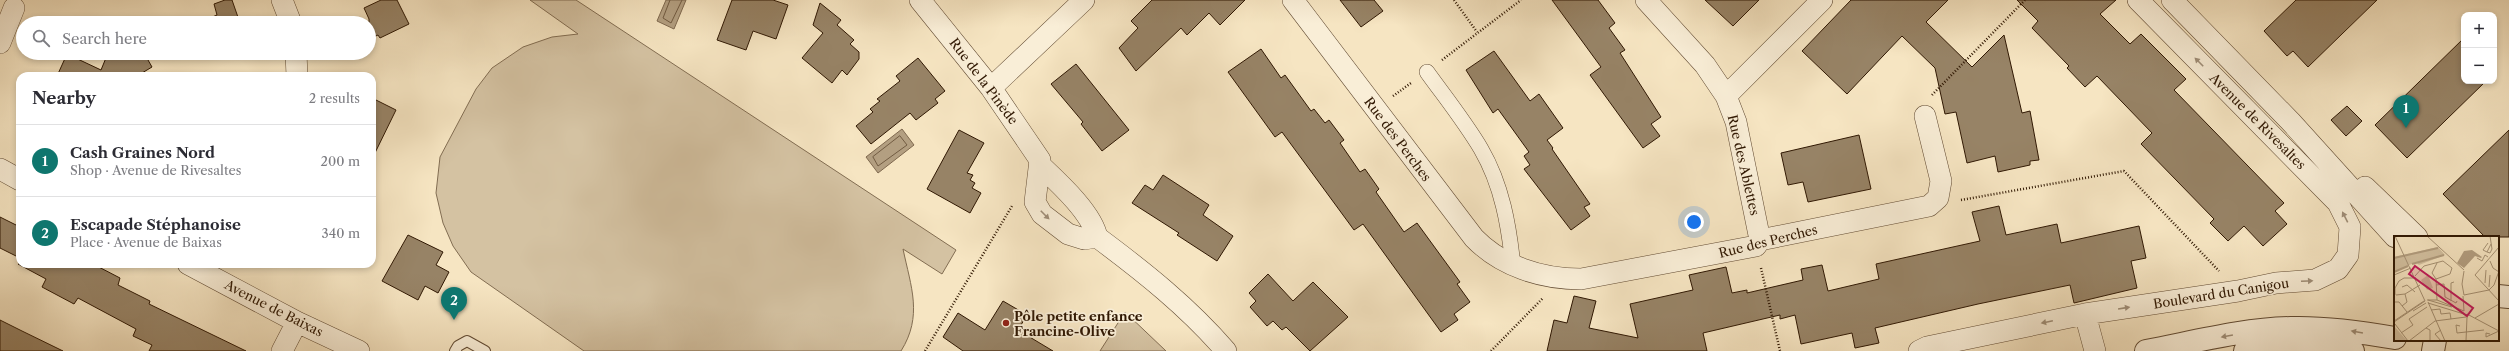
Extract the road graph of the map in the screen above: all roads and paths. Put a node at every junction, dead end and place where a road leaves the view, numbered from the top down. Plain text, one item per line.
1 (282, 0) edge
2 (920, 0) edge
3 (1084, 0) edge
4 (1293, 0) edge
5 (1454, 0) edge
6 (1521, 0) edge
7 (1646, 0) edge
8 (1822, 0) edge
9 (2025, 0) edge
10 (2138, 0) edge
11 (2172, 0) edge
12 (14, 8) dead end
13 (288, 16) edge
14 (1477, 32) junction
15 (0, 43) edge
16 (296, 60) edge
17 (297, 72) edge
18 (1427, 72) junction
19 (991, 88) junction
20 (1726, 96) junction
21 (1374, 109) junction
22 (1925, 116) joint
23 (2291, 122) junction
24 (1041, 166) junction
25 (0, 170) edge
26 (16, 178) edge
27 (1015, 201) dead end
28 (1929, 206) junction
29 (2394, 236) edge
30 (2416, 236) edge
31 (1098, 237) junction
32 (1758, 243) junction
33 (2348, 255) joint
34 (1514, 266) junction
35 (206, 268) edge
36 (219, 271) edge
37 (1561, 279) junction
38 (2238, 291) junction
39 (2499, 296) edge
40 (2509, 298) edge
41 (2085, 314) junction
42 (297, 322) junction
43 (2394, 338) edge
44 (2435, 341) edge
45 (282, 351) edge
46 (359, 351) edge
47 (456, 351) edge
48 (485, 351) edge
49 (925, 351) edge
50 (1226, 351) edge
51 (1491, 351) edge
52 (1780, 351) edge
53 (1918, 351) edge
54 (2095, 351) edge
55 (2146, 351) edge
56 (2245, 351) edge
57 (2353, 351) edge
58 (2433, 351) edge

1 - 13 street
2 - 19 street, Rue de la Pinède
3 - 19 street
4 - 21 street, Rue des Perches
5 - 14 path
6 - 14 path
7 - 20 street, Rue des Ablettes
8 - 20 street
9 - 22 path
33 -> 10 street, Avenue de Rivesaltes
11 - 23 street, Avenue de Rivesaltes
12 - 15 street
14 - 18 path
16 - 17 street
18 - 21 path
18 - 34 street
19 - 24 street, Rue de la Pinède
20 - 32 street, Rue des Ablettes
21 - 34 street, Rue des Perches
22 - 28 street
23 - 29 street, Avenue de Rivesaltes
23 - 30 street, Avenue de Rivesaltes
24 - 31 street, Rue de la Pinède
24 -> 31 street
25 - 26 street
27 - 49 path
28 - 32 street, Rue des Perches
28 - 38 path
31 - 50 street, Rue de la Pinède
32 - 37 street, Rue des Perches
32 - 52 path
38 -> 33 street, Boulevard du Canigou
34 - 37 street, Rue des Perches
35 - 36 street, Avenue de Baixas
36 - 42 street, Avenue de Baixas
37 - 51 path
41 -> 38 street, Boulevard du Canigou
39 - 40 street
41 -> 53 street, Boulevard du Canigou
41 - 54 street
42 - 45 street
42 - 46 street, Avenue de Baixas
43 -> 55 street
44 - 58 street
47 - 48 lane
56 - 57 street

